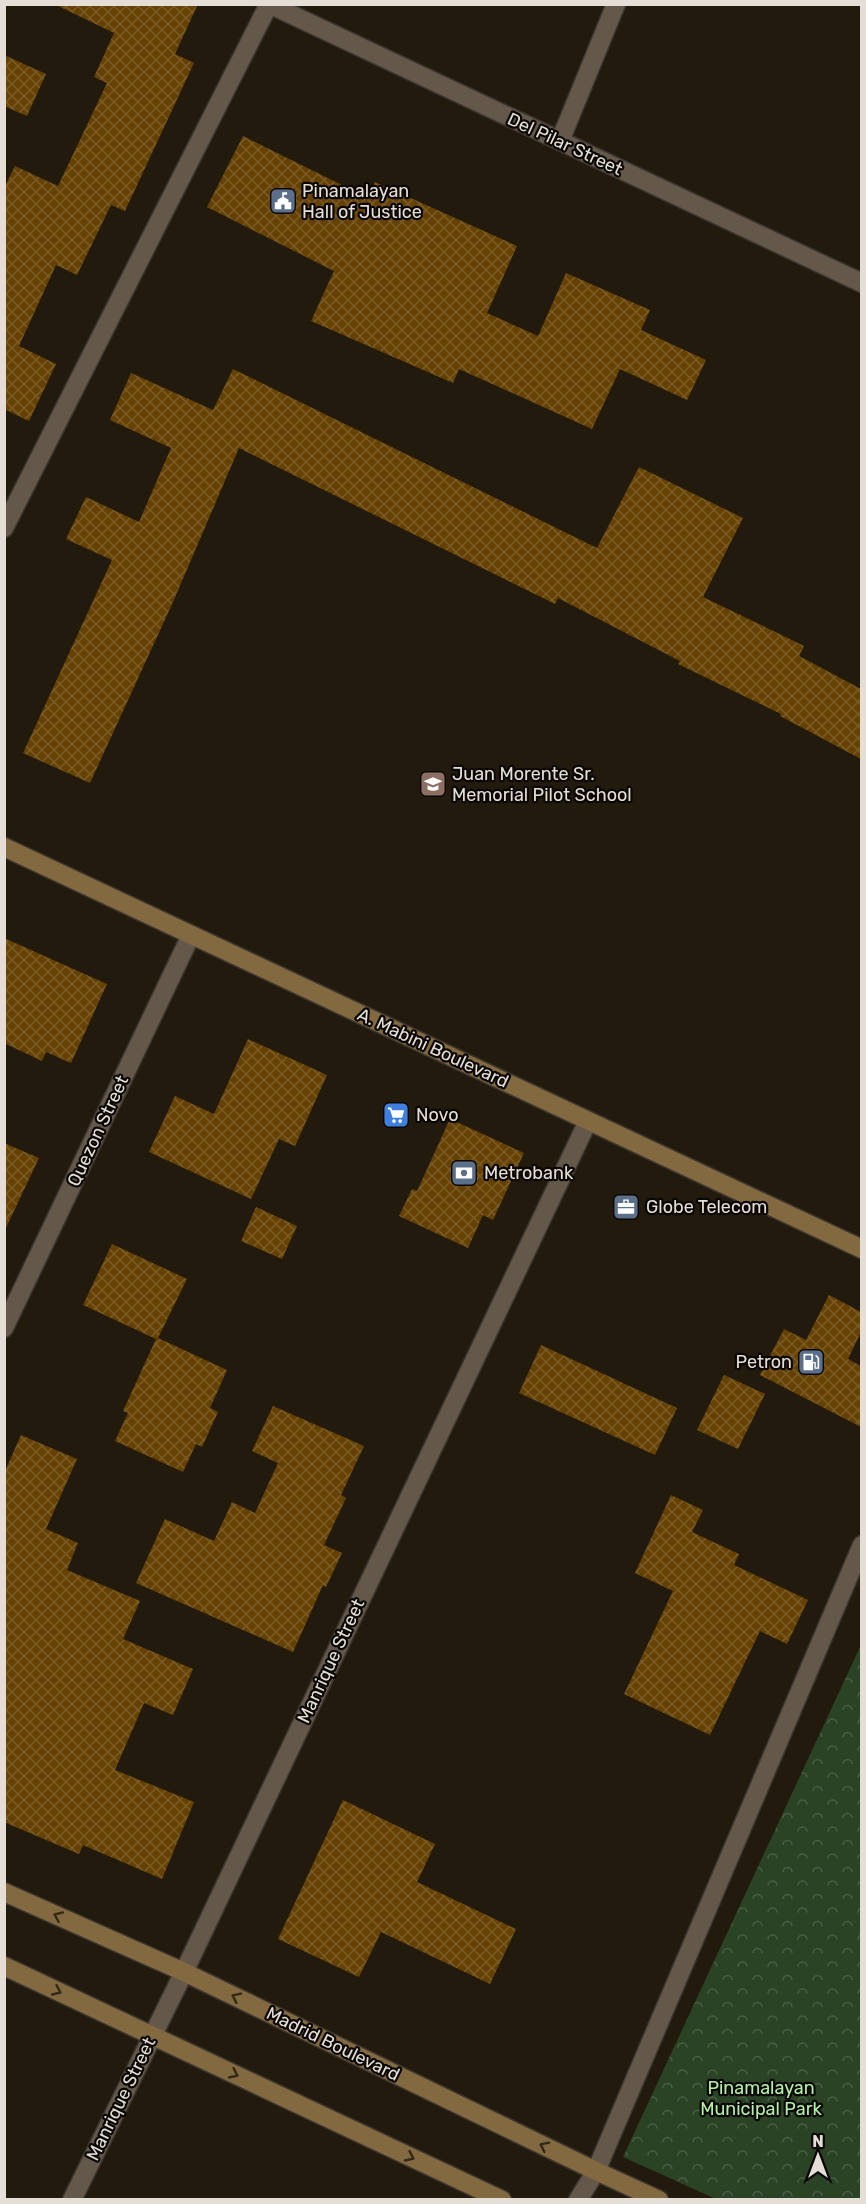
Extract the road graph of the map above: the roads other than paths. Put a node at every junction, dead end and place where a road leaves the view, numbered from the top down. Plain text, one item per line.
1 (269, 4) edge
2 (616, 4) edge
3 (560, 141) junction
4 (861, 283) edge
5 (4, 528) edge
6 (4, 847) edge
7 (191, 935) junction
8 (588, 1121) junction
9 (861, 1249) edge
10 (4, 1328) edge
11 (861, 1545) edge
12 (4, 1892) edge
13 (4, 1966) edge
14 (184, 1972) junction
15 (152, 2036) junction
16 (597, 2172) junction
17 (72, 2199) edge
18 (502, 2199) edge
19 (578, 2199) edge
20 (659, 2199) edge

1 - 3 street, Del Pilar Street
1 - 5 street
2 - 3 street
3 - 4 street, Del Pilar Street
6 - 7 street, A. Mabini Boulevard
7 - 8 street, A. Mabini Boulevard
7 - 10 street, Quezon Street
8 - 9 street, A. Mabini Boulevard
8 - 14 street, Manrique Street
11 - 16 street
14 -> 12 street, Madrid Boulevard
13 -> 15 street
14 - 15 street, Manrique Street
16 -> 14 street, Madrid Boulevard
15 - 17 street, Manrique Street
15 -> 18 street
16 - 19 street
16 - 20 street, Madrid Boulevard

